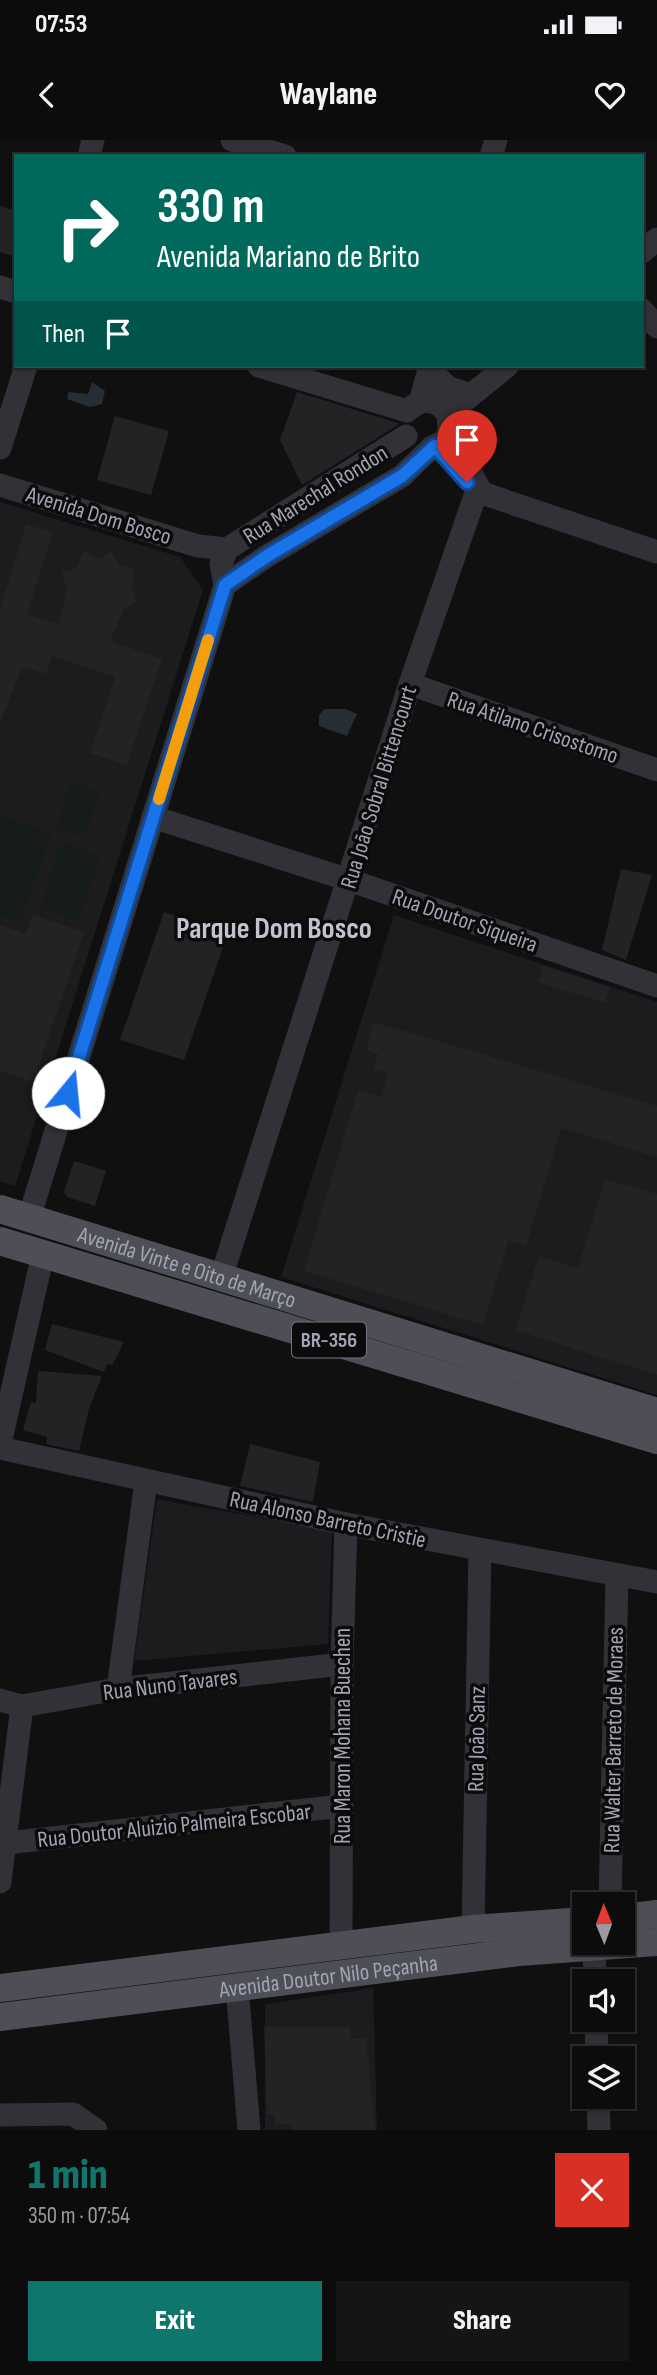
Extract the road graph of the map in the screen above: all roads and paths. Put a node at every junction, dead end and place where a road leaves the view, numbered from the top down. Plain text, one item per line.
1 (232, 140) edge
2 (278, 154) edge
3 (644, 312) edge
4 (657, 327) edge
5 (25, 368) edge
6 (267, 368) edge
7 (430, 368) edge
8 (505, 368) edge
9 (471, 395) junction
10 (413, 406) junction
11 (406, 436) junction
12 (441, 437) junction
13 (0, 448) edge
14 (0, 485) edge
15 (478, 495) junction
16 (657, 552) edge
17 (224, 566) junction
18 (410, 684) junction
19 (657, 770) edge
20 (153, 817) junction
21 (349, 880) junction
22 (657, 986) edge
23 (0, 1209) edge
24 (29, 1218) junction
25 (0, 1230) edge
26 (0, 1241) edge
27 (43, 1254) junction
28 (208, 1274) junction
29 (657, 1412) edge
30 (618, 1428) junction
31 (657, 1431) edge
32 (657, 1440) edge
33 (0, 1446) edge
34 (146, 1481) junction
35 (346, 1524) junction
36 (480, 1549) junction
37 (617, 1575) junction
38 (657, 1582) edge
39 (342, 1664) junction
40 (118, 1689) junction
41 (11, 1703) edge
42 (342, 1806) junction
43 (6, 1843) junction
44 (0, 1882) edge
45 (610, 1892) edge
46 (657, 1914) edge
47 (635, 1917) edge
48 (473, 1929) junction
49 (572, 1931) edge
50 (572, 1936) edge
51 (635, 1938) edge
52 (657, 1942) edge
53 (341, 1947) junction
54 (260, 1956) junction
55 (237, 1987) junction
56 (0, 1988) edge
57 (167, 1995) junction
58 (0, 2017) edge
59 (598, 2109) edge
60 (0, 2115) edge
61 (96, 2130) edge
62 (249, 2130) edge
63 (599, 2130) edge

1 - 2 street
3 - 4 street
5 - 13 street
6 - 10 street
7 - 9 street, Rua Marechal Rondon
7 - 10 street, Rua Marechal Rondon
8 - 9 street
9 - 12 street
10 - 11 street, Rua Marechal Rondon
10 - 12 street
11 - 12 street
11 - 17 street, Rua Marechal Rondon
12 - 15 street
12 - 17 street
14 - 17 street, Avenida Dom Bosco
15 - 16 street
15 - 18 street, Rua João Sobral Bittencourt
17 - 20 street
18 - 19 street, Rua Atilano Crisostomo
18 - 21 street, Rua João Sobral Bittencourt
20 - 21 street, Rua Doutor Siqueira
20 - 24 street
21 - 22 street, Rua Doutor Siqueira
21 - 28 street, Rua João Sobral Bittencourt
23 - 24 main road, Avenida Vinte e Oito de Março
24 - 25 main road
24 - 28 main road, Avenida Vinte e Oito de Março
26 - 27 main road, Avenida Vinte e Oito de Março / BR-356
27 - 28 main road
27 - 30 main road, Avenida Vinte e Oito de Março / BR-356
27 - 33 street
28 - 29 main road, Avenida Vinte e Oito de Março
30 - 31 main road
30 - 32 main road, Avenida Vinte e Oito de Março / BR-356
33 - 34 street, Rua Alonso Barreto Cristie
34 - 35 street, Rua Alonso Barreto Cristie
34 - 40 street
35 - 36 street, Rua Alonso Barreto Cristie
35 - 39 street, Rua Maron Mohana Buechen
36 - 37 street, Rua Alonso Barreto Cristie
36 - 48 street, Rua João Sanz
37 - 38 street, Rua Alonso Barreto Cristie
37 - 45 street, Rua Walter Barreto de Moraes
39 - 40 street, Rua Nuno Tavares
39 - 42 street, Rua Maron Mohana Buechen
40 - 41 street, Rua Nuno Tavares
41 - 43 street
42 - 43 street, Rua Doutor Aluizio Palmeira Escobar
42 - 53 street, Rua Maron Mohana Buechen
43 - 44 street
46 - 47 main road
48 - 49 main road, Avenida Doutor Nilo Peçanha
48 - 53 main road, Avenida Doutor Nilo Peçanha
50 - 55 main road, Avenida Doutor Nilo Peçanha
51 - 52 main road, Avenida Doutor Nilo Peçanha
53 - 54 main road, Avenida Doutor Nilo Peçanha
54 - 56 main road, Avenida Doutor Nilo Peçanha
54 - 57 main road
55 - 57 main road, Avenida Doutor Nilo Peçanha
55 - 62 street
57 - 58 main road, Avenida Doutor Nilo Peçanha
59 - 63 street
60 - 61 street

